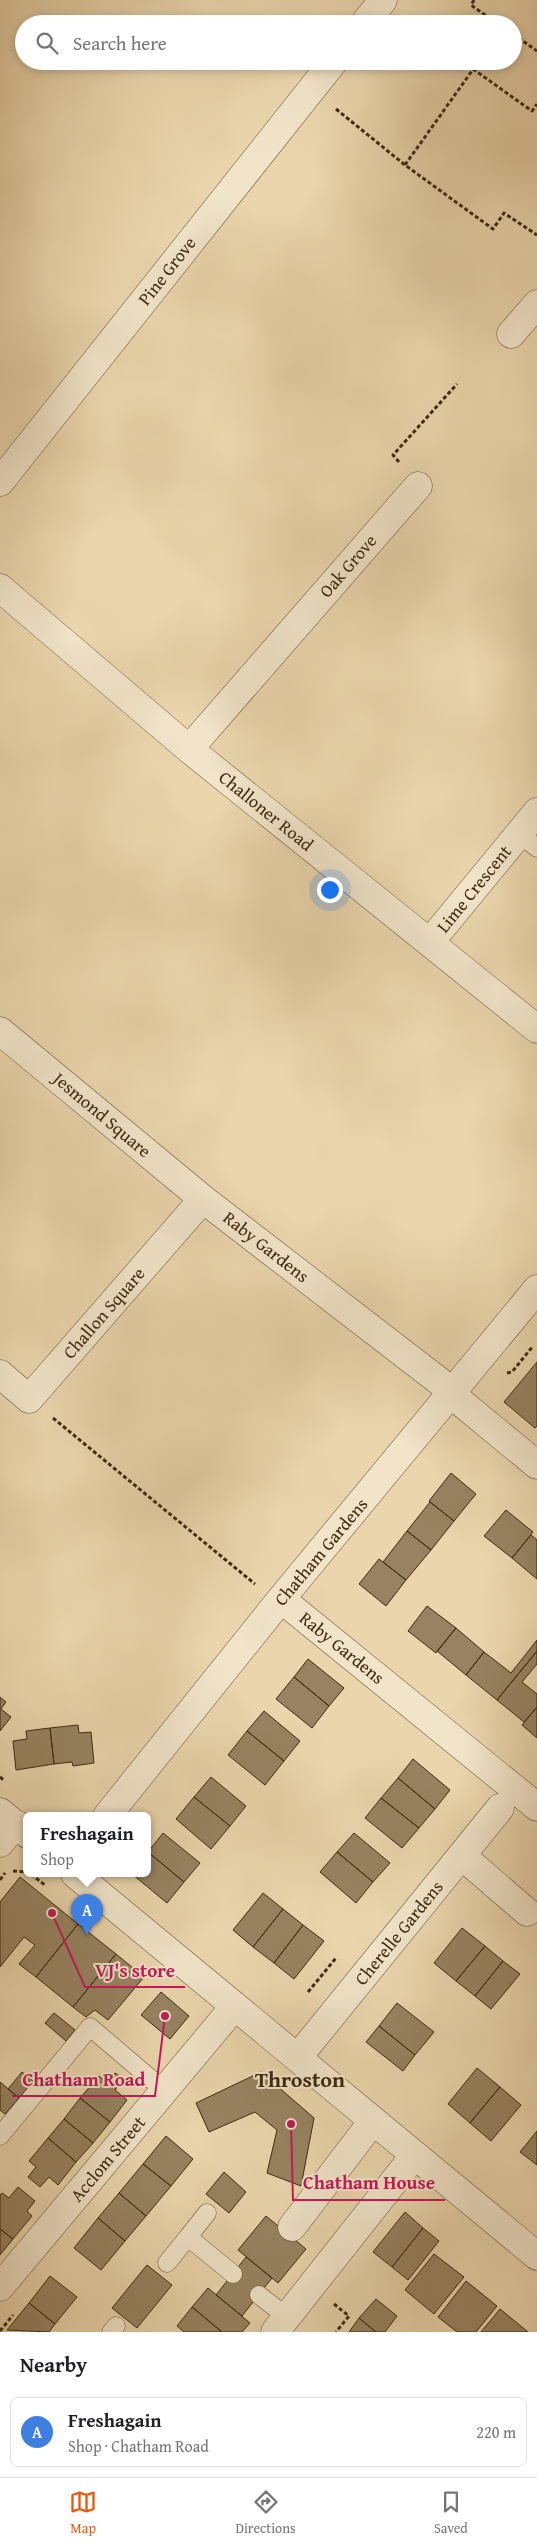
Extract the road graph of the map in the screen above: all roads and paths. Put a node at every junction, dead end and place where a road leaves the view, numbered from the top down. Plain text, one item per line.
1 (383, 0) edge
2 (474, 0) edge
3 (371, 15) edge
4 (485, 15) edge
5 (522, 40) edge
6 (537, 51) edge
7 (327, 70) edge
8 (472, 70) edge
9 (476, 70) edge
10 (312, 89) junction
11 (537, 104) edge
12 (405, 165) junction
13 (537, 235) edge
14 (537, 304) edge
15 (512, 334) dead end
16 (457, 384) dead end
17 (0, 482) edge
18 (418, 486) joint
19 (0, 588) edge
20 (189, 749) junction
21 (537, 812) edge
22 (528, 841) edge
23 (430, 942) junction
24 (537, 1029) edge
25 (0, 1030) edge
26 (203, 1198) junction
27 (537, 1289) edge
28 (0, 1374) edge
29 (452, 1393) junction
30 (29, 1399) junction
31 (537, 1465) edge
32 (281, 1599) junction
33 (537, 1806) edge
34 (500, 1808) dead end
35 (110, 1812) edge
36 (462, 1856) junction
37 (7, 1871) dead end
38 (23, 1872) edge
39 (79, 1877) edge
40 (532, 1915) edge
41 (236, 2006) junction
42 (298, 2057) junction
43 (165, 2091) junction
44 (374, 2121) junction
45 (0, 2136) edge
46 (414, 2156) junction
47 (207, 2213) dead end
48 (292, 2227) dead end
49 (188, 2237) junction
50 (537, 2256) edge
51 (167, 2263) dead end
52 (233, 2274) dead end
53 (0, 2288) edge
54 (259, 2295) dead end
55 (281, 2325) edge

1 - 3 street
2 - 4 path
5 - 6 path
7 - 10 street, Pine Grove
8 - 12 path
9 - 11 path
10 - 12 path
10 - 17 street, Pine Grove
12 - 13 path
14 - 15 street
16 - 18 path
18 - 20 street, Oak Grove
19 - 20 street, Challoner Road
20 - 23 street, Challoner Road
21 - 22 street, Lime Crescent
22 - 23 street, Lime Crescent
23 - 24 street, Challoner Road
25 - 26 street, Jesmond Square
26 - 29 street, Raby Gardens
26 - 30 street, Challon Square
27 - 29 street, Chatham Gardens
28 - 30 street
29 - 31 street, Raby Gardens
29 - 32 street, Chatham Gardens
30 - 32 path
32 - 33 street, Raby Gardens
32 - 35 street, Chatham Gardens
34 - 36 street, Cherelle Gardens
36 - 40 street
36 - 42 street, Cherelle Gardens
37 - 38 path
39 - 41 street
41 - 42 street
41 - 43 street, Acclom Street
42 - 44 street
43 - 45 lane
43 - 53 street, Acclom Street
44 - 46 street
44 - 48 street
46 - 50 street
46 - 55 street
47 - 49 lane
49 - 51 lane
49 - 52 lane
54 - 55 lane

